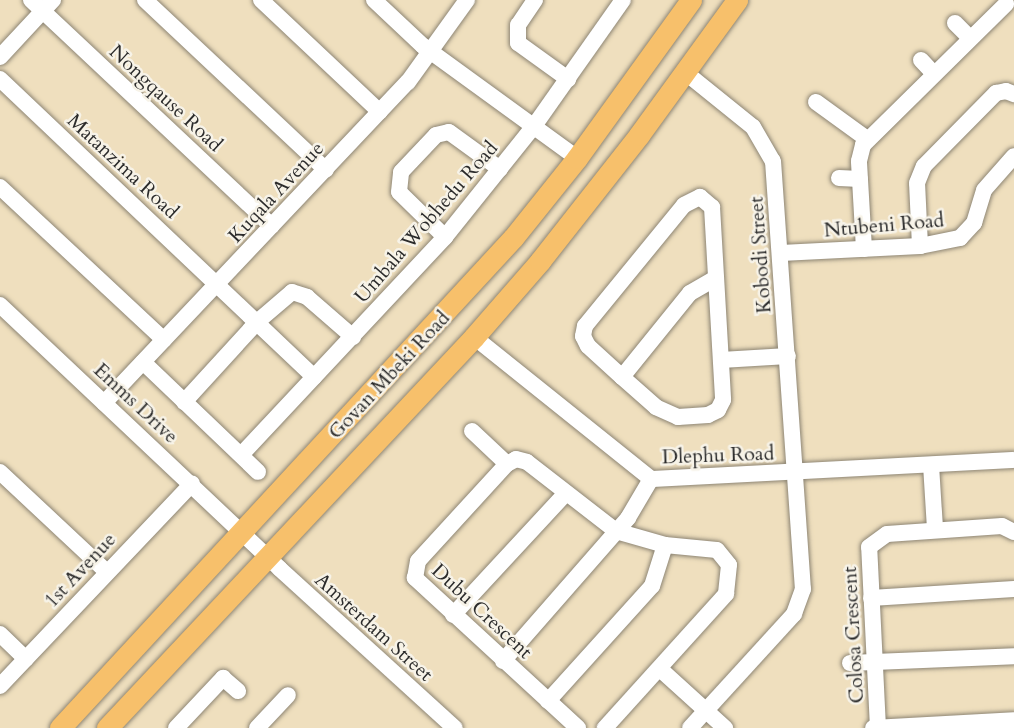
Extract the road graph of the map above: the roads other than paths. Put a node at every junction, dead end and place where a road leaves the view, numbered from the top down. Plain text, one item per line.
1 (145, 0) edge
2 (261, 0) edge
3 (374, 0) edge
4 (467, 0) edge
5 (535, 0) edge
6 (623, 0) edge
7 (691, 0) edge
8 (737, 0) edge
9 (42, 4) edge
10 (1008, 5) edge
11 (955, 23) dead end
12 (970, 38) junction
13 (431, 51) junction
14 (0, 57) edge
15 (921, 60) dead end
16 (686, 73) junction
17 (934, 74) junction
18 (0, 79) edge
19 (568, 79) junction
20 (1014, 94) edge
21 (816, 102) dead end
22 (380, 112) junction
23 (534, 126) junction
24 (867, 139) junction
25 (1014, 156) edge
26 (577, 159) junction
27 (500, 168) junction
28 (326, 170) junction
29 (839, 178) dead end
30 (860, 179) junction
31 (0, 187) edge
32 (272, 226) junction
33 (445, 237) junction
34 (920, 246) junction
35 (864, 249) junction
36 (782, 253) junction
37 (716, 278) junction
38 (217, 284) junction
39 (0, 305) edge
40 (258, 322) junction
41 (353, 337) junction
42 (474, 337) junction
43 (164, 340) junction
44 (788, 356) junction
45 (721, 360) junction
46 (143, 362) junction
47 (314, 376) junction
48 (622, 377) junction
49 (184, 402) junction
50 (104, 403) junction
51 (472, 431) dead end
52 (240, 454) junction
53 (1014, 460) edge
54 (507, 464) junction
55 (931, 465) junction
56 (0, 472) edge
57 (258, 472) dead end
58 (795, 473) junction
59 (651, 479) junction
60 (192, 484) junction
61 (566, 493) junction
62 (935, 529) junction
63 (616, 531) junction
64 (1014, 532) edge
65 (242, 533) junction
66 (665, 545) junction
67 (267, 557) junction
68 (107, 572) junction
69 (1014, 589) edge
70 (871, 598) junction
71 (453, 615) junction
72 (0, 634) edge
73 (1014, 656) edge
74 (26, 658) junction
75 (503, 661) junction
76 (850, 663) dead end
77 (876, 663) junction
78 (660, 669) junction
79 (0, 686) edge
80 (238, 691) dead end
81 (288, 695) dead end
82 (548, 702) junction
83 (705, 711) junction
84 (1014, 720) edge
85 (60, 728) edge
86 (107, 728) edge
87 (176, 728) edge
88 (257, 728) edge
89 (455, 728) edge
90 (578, 728) edge
91 (605, 728) edge
92 (690, 728) edge
93 (725, 728) edge
94 (873, 728) edge
95 (878, 728) edge

1 - 28 street
2 - 22 street
3 - 13 street
4 - 13 street, Kuqala Avenue
5 - 19 street
6 - 19 street, Umbala Wobhedu Road
7 - 26 main road, Govan Mbeki Road
8 - 16 main road, Govan Mbeki Road
9 - 14 street
9 - 32 street, Nongqause Road
10 - 12 street
11 - 12 street
12 - 17 street
13 - 22 street, Kuqala Avenue
13 - 23 street
15 - 17 street
16 - 36 street, Kobodi Street
16 - 42 main road, Govan Mbeki Road
17 - 24 street
18 - 38 street, Matanzima Road
19 - 23 street, Umbala Wobhedu Road
20 - 34 street
21 - 24 street
22 - 28 street, Kuqala Avenue
23 - 26 street
23 - 27 street, Umbala Wobhedu Road
24 - 30 street
25 - 34 street, Ntubeni Road
26 - 65 main road, Govan Mbeki Road
27 - 33 street, Umbala Wobhedu Road
27 - 33 street
28 - 32 street, Kuqala Avenue
29 - 30 street
30 - 35 street
31 - 43 street
32 - 38 street, Kuqala Avenue
33 - 41 street, Umbala Wobhedu Road
34 - 35 street, Ntubeni Road
35 - 36 street, Ntubeni Road
36 - 44 street, Kobodi Street
37 - 45 street
37 - 48 street
37 - 48 street
38 - 40 street, Matanzima Road
38 - 43 street, Kuqala Avenue
39 - 50 street, Emms Drive
40 - 41 street
40 - 47 street, Matanzima Road
40 - 49 street
41 - 47 street, Umbala Wobhedu Road
42 - 59 street, Dlephu Road
42 - 67 main road, Govan Mbeki Road
43 - 46 street, Kuqala Avenue
44 - 45 street
44 - 58 street, Kobodi Street
45 - 48 street
46 - 49 street
46 - 50 street, Kuqala Avenue
47 - 52 street, Umbala Wobhedu Road
49 - 52 street
50 - 60 street, Emms Drive
51 - 54 street
52 - 57 street
53 - 55 street, Dlephu Road
54 - 61 street
54 - 71 street, Dubu Crescent
55 - 58 street, Dlephu Road
55 - 62 street
56 - 68 street
58 - 59 street, Dlephu Road
58 - 83 street, Kobodi Street
59 - 63 street
60 - 65 street, Emms Drive
60 - 68 street, 1st Avenue
61 - 63 street
61 - 71 street
62 - 64 street, Colosa Crescent
62 - 70 street, Colosa Crescent
63 - 66 street
63 - 75 street
65 - 67 street, Amsterdam Street
65 - 85 main road, Govan Mbeki Road
66 - 78 street
66 - 82 street
67 - 86 main road, Govan Mbeki Road
67 - 89 street, Amsterdam Street
68 - 74 street, 1st Avenue
69 - 70 street
70 - 77 street, Colosa Crescent
71 - 75 street, Dubu Crescent
72 - 74 street
73 - 77 street
74 - 79 street, 1st Avenue
75 - 82 street, Dubu Crescent
76 - 77 street
77 - 95 street, Colosa Crescent
78 - 83 street
78 - 91 street
80 - 87 street
81 - 88 street
82 - 90 street, Dubu Crescent
83 - 92 street, Kobodi Street
83 - 93 street
84 - 95 street, Colosa Crescent
94 - 95 street, Colosa Crescent

